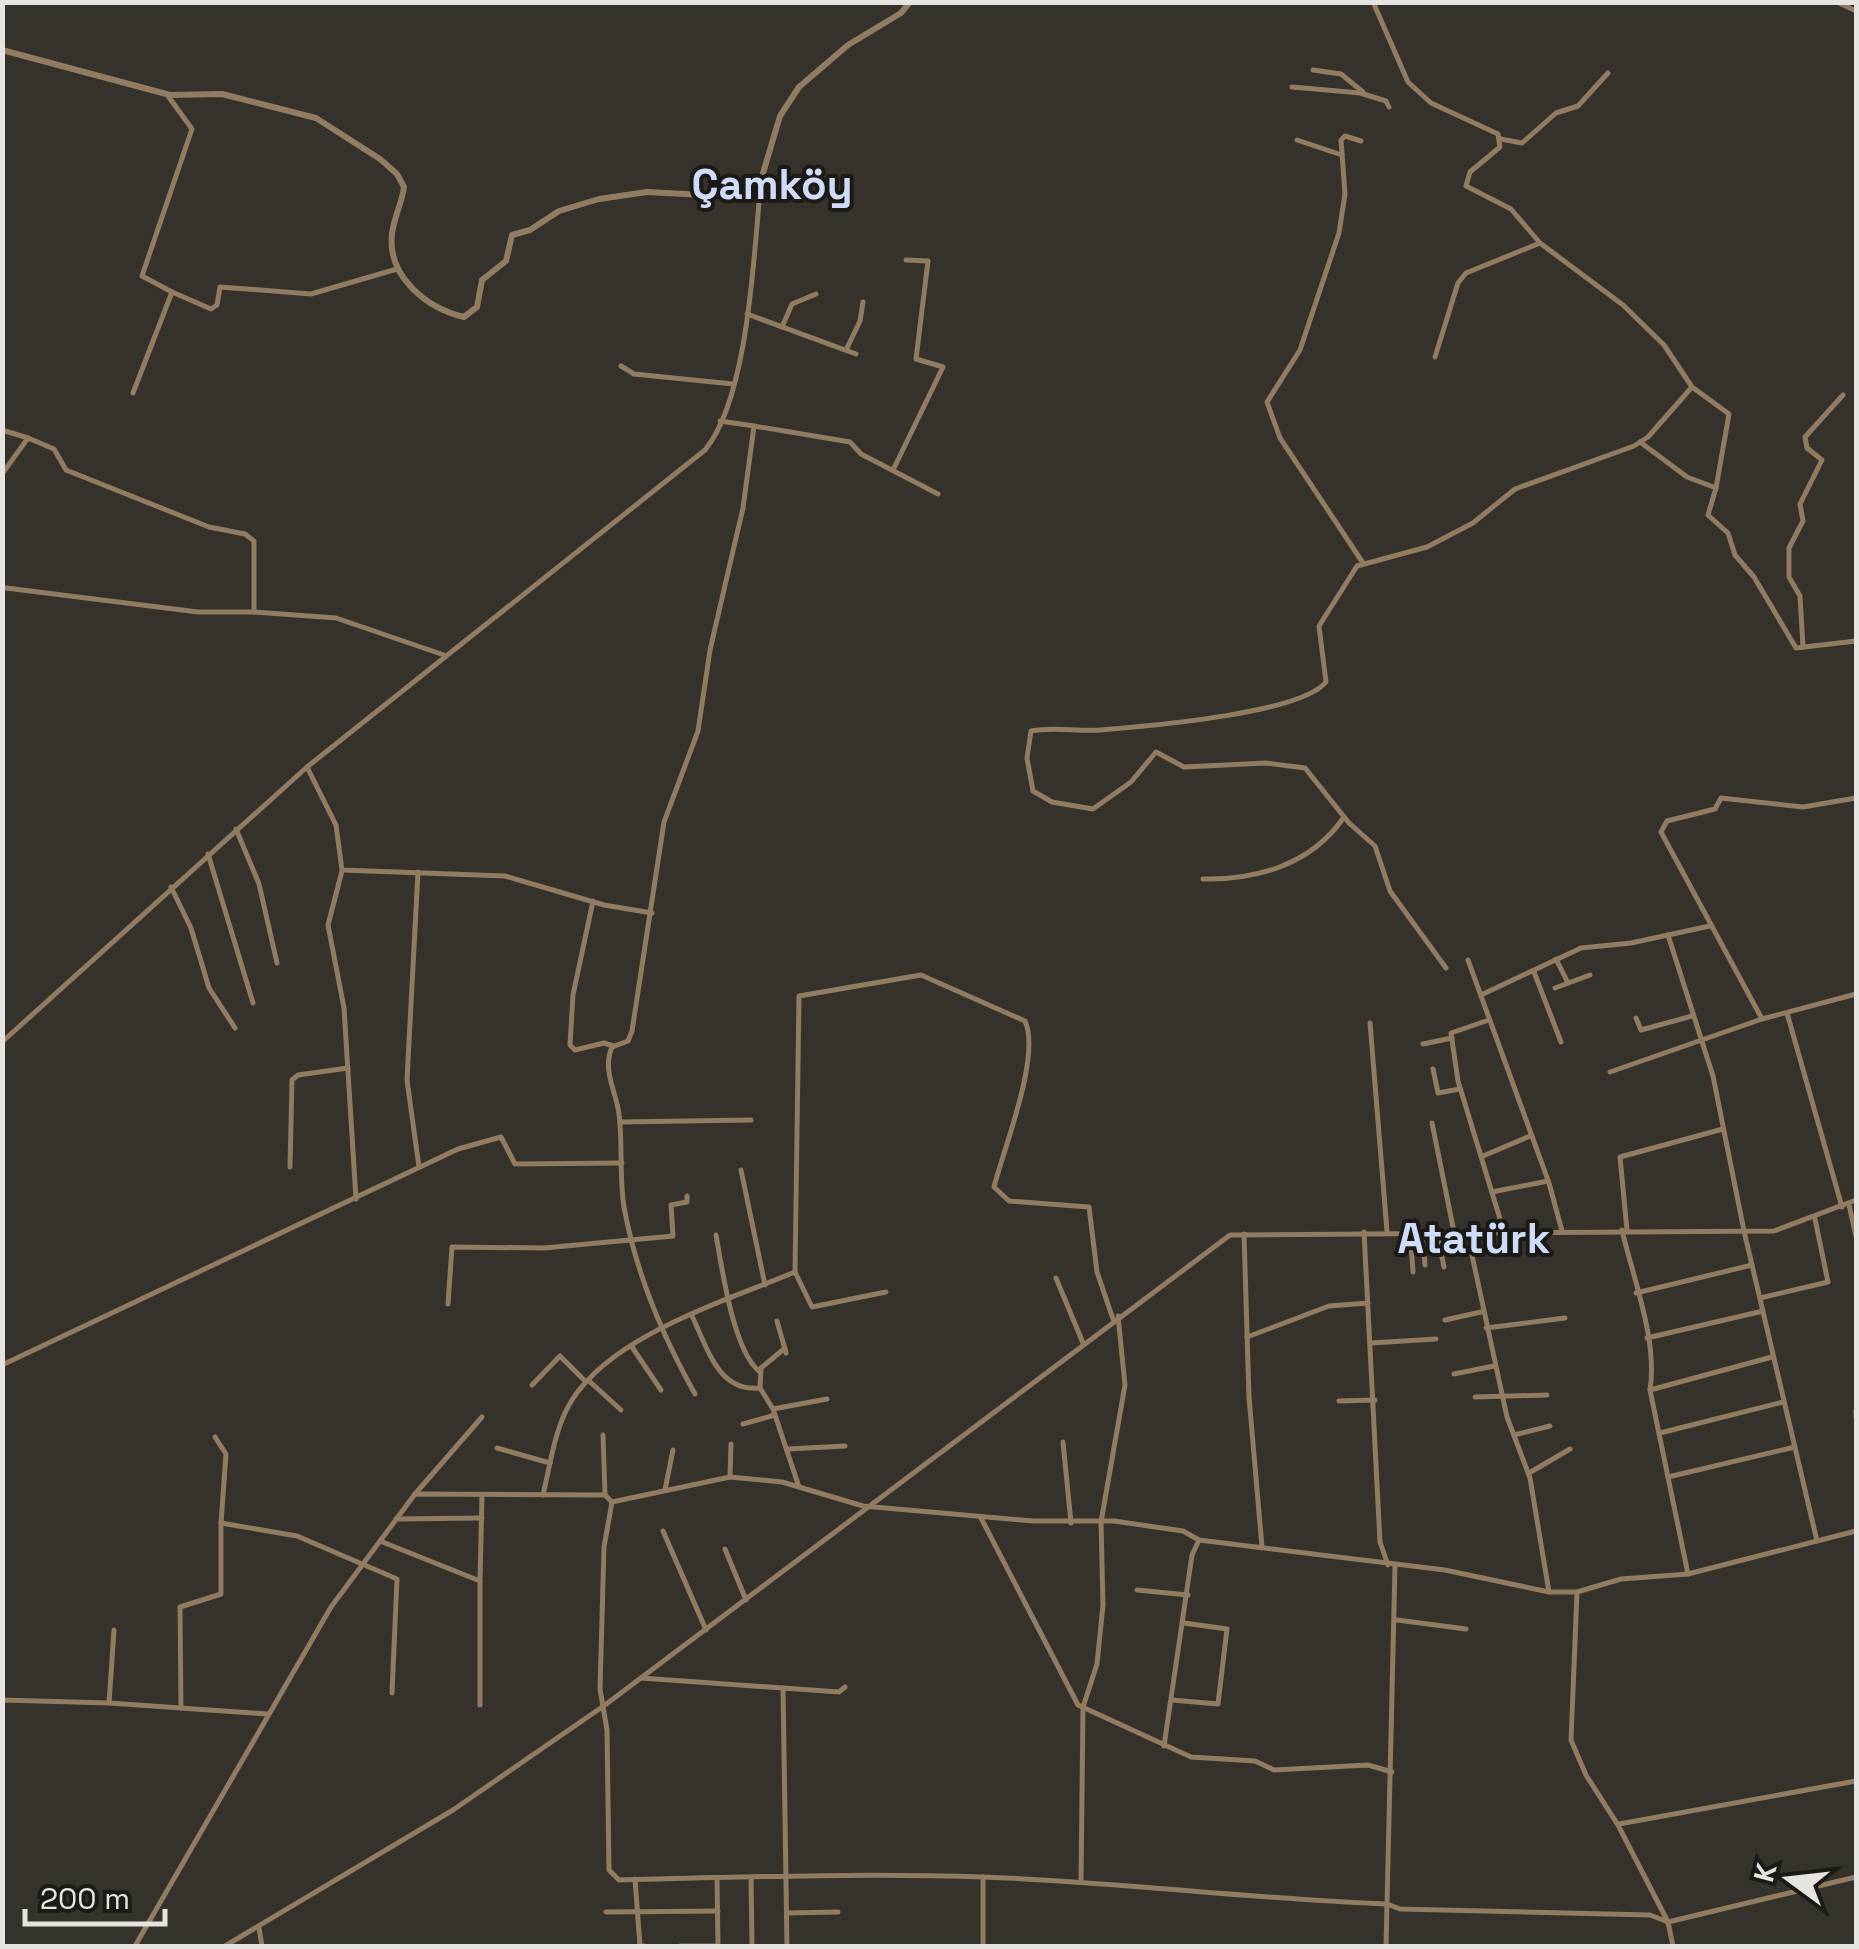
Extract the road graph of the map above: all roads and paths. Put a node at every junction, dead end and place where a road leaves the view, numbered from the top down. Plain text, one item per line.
1 (910, 2) edge
2 (1373, 2) edge
3 (1837, 2) edge
4 (1856, 11) edge
5 (2, 50) edge
6 (1313, 70) dead end
7 (1608, 73) dead end
8 (1292, 87) dead end
9 (166, 93) junction
10 (1366, 94) junction
11 (1389, 107) dead end
12 (1502, 139) junction
13 (1297, 140) dead end
14 (1361, 141) dead end
15 (1342, 155) junction
16 (761, 180) junction
17 (1540, 243) junction
18 (906, 260) dead end
19 (397, 269) junction
20 (172, 292) junction
21 (816, 294) dead end
22 (863, 302) dead end
23 (747, 314) junction
24 (782, 327) junction
25 (846, 350) junction
26 (856, 354) dead end
27 (1436, 358) dead end
28 (622, 366) dead end
29 (733, 384) junction
30 (1692, 387) junction
31 (133, 392) dead end
32 (1843, 395) dead end
33 (720, 422) junction
34 (754, 426) junction
35 (2, 430) edge
36 (28, 438) junction
37 (1640, 442) junction
38 (894, 468) junction
39 (2, 474) edge
40 (1716, 488) junction
41 (938, 494) dead end
42 (1363, 563) junction
43 (6, 588) dead end
44 (254, 612) junction
45 (1856, 642) edge
46 (1804, 647) junction
47 (444, 655) junction
48 (306, 767) junction
49 (1856, 798) edge
50 (1344, 816) junction
51 (236, 829) junction
52 (208, 854) junction
53 (342, 870) junction
54 (418, 872) junction
55 (1203, 879) dead end
56 (171, 888) junction
57 (592, 901) junction
58 (652, 913) junction
59 (1710, 926) junction
60 (1668, 935) junction
61 (1556, 959) junction
62 (1468, 960) dead end
63 (277, 964) dead end
64 (1446, 968) dead end
65 (1534, 972) junction
66 (1590, 975) dead end
67 (1568, 983) junction
68 (1555, 988) dead end
69 (1856, 994) edge
70 (1480, 995) junction
71 (253, 1003) dead end
72 (1787, 1012) junction
73 (1692, 1016) junction
74 (1636, 1018) dead end
75 (1762, 1019) junction
76 (1489, 1020) junction
77 (1370, 1023) dead end
78 (235, 1028) dead end
79 (1452, 1038) junction
80 (2, 1042) edge
81 (1562, 1042) dead end
82 (1704, 1042) junction
83 (1423, 1044) dead end
84 (614, 1046) junction
85 (348, 1068) junction
86 (1433, 1068) dead end
87 (1610, 1072) dead end
88 (1460, 1088) junction
89 (751, 1120) dead end
90 (620, 1122) junction
91 (1432, 1122) dead end
92 (1723, 1129) junction
93 (1530, 1136) junction
94 (1483, 1156) junction
95 (622, 1163) junction
96 (290, 1167) dead end
97 (419, 1167) junction
98 (740, 1170) dead end
99 (1549, 1182) junction
100 (1492, 1192) junction
101 (686, 1196) dead end
102 (356, 1199) junction
103 (1856, 1200) edge
104 (1845, 1205) junction
105 (1815, 1219) junction
106 (1624, 1230) junction
107 (1386, 1231) junction
108 (1410, 1231) junction
109 (1562, 1231) junction
110 (1744, 1231) junction
111 (1364, 1232) junction
112 (1422, 1232) junction
113 (1437, 1232) junction
114 (1454, 1232) junction
115 (1468, 1232) junction
116 (1504, 1232) junction
117 (1244, 1234) junction
118 (716, 1235) dead end
119 (1856, 1236) edge
120 (632, 1240) junction
121 (1425, 1265) dead end
122 (1752, 1265) junction
123 (1444, 1267) dead end
124 (795, 1272) junction
125 (1414, 1272) dead end
126 (1056, 1278) dead end
127 (765, 1285) junction
128 (886, 1292) dead end
129 (1636, 1293) junction
130 (1760, 1298) junction
131 (728, 1300) junction
132 (448, 1304) dead end
133 (1368, 1304) junction
134 (1763, 1311) junction
135 (1482, 1312) junction
136 (691, 1316) junction
137 (1116, 1318) junction
138 (1565, 1318) dead end
139 (1445, 1320) dead end
140 (777, 1321) dead end
141 (1486, 1328) junction
142 (659, 1330) junction
143 (1248, 1336) junction
144 (1646, 1338) junction
145 (1436, 1339) dead end
146 (1082, 1343) junction
147 (1371, 1343) junction
148 (632, 1347) junction
149 (1774, 1357) junction
150 (2, 1365) edge
151 (1494, 1366) junction
152 (759, 1371) junction
153 (1454, 1374) dead end
154 (587, 1381) junction
155 (532, 1385) dead end
156 (760, 1388) junction
157 (661, 1390) dead end
158 (1650, 1390) junction
159 (694, 1394) dead end
160 (1546, 1395) dead end
161 (1475, 1397) dead end
162 (1502, 1398) junction
163 (827, 1399) dead end
164 (1375, 1400) junction
165 (1339, 1401) dead end
166 (1784, 1402) junction
167 (620, 1410) dead end
168 (774, 1412) junction
169 (482, 1417) dead end
170 (743, 1424) dead end
171 (1550, 1426) dead end
172 (1660, 1433) junction
173 (603, 1435) dead end
174 (1514, 1435) junction
175 (214, 1436) dead end
176 (1063, 1442) dead end
177 (730, 1444) dead end
178 (845, 1446) dead end
179 (1794, 1446) junction
180 (497, 1448) dead end
181 (1570, 1448) dead end
182 (788, 1449) junction
183 (672, 1450) dead end
184 (550, 1463) junction
185 (1528, 1473) junction
186 (730, 1477) junction
187 (1668, 1477) junction
188 (799, 1487) junction
189 (665, 1490) junction
190 (416, 1494) junction
191 (482, 1495) junction
192 (543, 1495) junction
193 (605, 1495) junction
194 (612, 1502) junction
195 (868, 1505) junction
196 (482, 1518) junction
197 (982, 1518) junction
198 (396, 1519) junction
199 (222, 1522) junction
200 (1101, 1522) junction
201 (1071, 1523) junction
202 (663, 1531) dead end
203 (1856, 1531) edge
204 (380, 1540) junction
205 (1200, 1540) junction
206 (1816, 1540) junction
207 (1262, 1548) junction
208 (724, 1549) dead end
209 (362, 1562) junction
210 (1392, 1565) junction
211 (1688, 1574) junction
212 (480, 1581) junction
213 (1136, 1590) dead end
214 (1549, 1592) junction
215 (1578, 1592) junction
216 (1188, 1595) junction
217 (746, 1600) junction
218 (1397, 1620) junction
219 (1184, 1623) junction
220 (1466, 1629) dead end
221 (114, 1630) dead end
222 (706, 1630) junction
223 (641, 1678) junction
224 (846, 1687) dead end
225 (783, 1688) junction
226 (392, 1693) dead end
227 (2, 1700) edge
228 (1172, 1700) junction
229 (109, 1703) junction
230 (604, 1705) junction
231 (480, 1706) dead end
232 (181, 1708) junction
233 (1083, 1708) junction
234 (267, 1714) junction
235 (1164, 1746) junction
236 (1392, 1772) junction
237 (1856, 1781) edge
238 (1618, 1825) junction
239 (983, 1877) junction
240 (1856, 1877) edge
241 (718, 1878) junction
242 (751, 1878) junction
243 (786, 1878) junction
244 (635, 1879) junction
245 (1081, 1882) junction
246 (1387, 1904) junction
247 (718, 1911) junction
248 (606, 1912) dead end
249 (636, 1912) junction
250 (838, 1912) dead end
251 (787, 1913) junction
252 (1668, 1922) junction
253 (259, 1928) junction
254 (135, 1946) edge
255 (225, 1946) edge
256 (262, 1946) edge
257 (640, 1946) edge
258 (680, 1946) edge
259 (718, 1946) edge
260 (752, 1946) edge
261 (787, 1946) edge
262 (984, 1946) edge
263 (1386, 1946) edge
264 (1674, 1946) edge

1 - 16 street
2 - 12 street
3 - 4 street
5 - 9 street
6 - 10 street
7 - 12 street
8 - 10 street
9 - 19 street
9 - 20 street
10 - 11 street
12 - 17 street
13 - 15 street
14 - 15 street
15 - 42 street
16 - 19 street
16 - 23 street
17 - 27 street
17 - 30 street
18 - 38 street
19 - 20 street
20 - 31 street
21 - 24 street
22 - 25 street
23 - 24 street
23 - 29 street
24 - 25 street
25 - 26 street
28 - 29 street
29 - 33 street
30 - 37 street
30 - 40 street
32 - 46 street
33 - 34 street
33 - 47 street
34 - 38 street
34 - 58 street
35 - 36 street
36 - 39 street
36 - 44 street
37 - 40 street
37 - 42 street
38 - 41 street
40 - 46 street
42 - 50 street
43 - 44 street
44 - 47 street
45 - 46 street
47 - 48 street
48 - 51 street
48 - 53 street
49 - 59 street
50 - 55 street
50 - 64 street
51 - 52 street
51 - 63 street
52 - 56 street
52 - 71 street
53 - 54 street
53 - 85 street
54 - 57 street
54 - 97 street
56 - 78 street
56 - 80 street
57 - 58 street
57 - 84 street
58 - 84 street
59 - 60 street
59 - 75 street
60 - 61 street
60 - 73 street
61 - 65 street
61 - 67 street
62 - 70 street
65 - 70 street
65 - 81 street
66 - 67 street
67 - 68 street
69 - 72 street
70 - 76 street
72 - 75 street
72 - 104 street
73 - 74 street
73 - 82 street
75 - 82 street
76 - 79 street
76 - 93 street
77 - 107 street
79 - 83 street
79 - 88 street
82 - 87 street
82 - 92 street
84 - 90 street
85 - 96 street
85 - 102 street
86 - 88 street
88 - 94 street
89 - 90 street
90 - 95 street
91 - 114 street
92 - 106 street
92 - 110 street
93 - 94 street
93 - 99 street
94 - 100 street
95 - 97 street
95 - 120 street
97 - 102 street
98 - 127 street
99 - 100 street
99 - 109 street
100 - 116 street
101 - 120 street
102 - 150 street
103 - 104 street
104 - 105 street
104 - 119 street
105 - 110 street
105 - 130 street
106 - 109 street
106 - 110 street
106 - 129 street
107 - 108 street
107 - 111 street
108 - 112 street
108 - 125 street
109 - 116 street
110 - 122 street
111 - 117 street
111 - 133 street
112 - 113 street
112 - 121 street
113 - 114 street
113 - 123 street
114 - 115 street
115 - 116 street
115 - 135 street
117 - 137 street
117 - 143 street
118 - 131 street
120 - 132 street
120 - 142 street
122 - 129 street
122 - 130 street
124 - 127 street
124 - 128 street
124 - 137 street
126 - 146 street
127 - 131 street
129 - 144 street
130 - 134 street
131 - 136 street
131 - 152 street
133 - 143 street
133 - 147 street
134 - 144 street
134 - 149 street
135 - 139 street
135 - 141 street
136 - 142 street
136 - 156 street
137 - 146 street
137 - 200 street
138 - 141 street
140 - 152 street
141 - 151 street
142 - 148 street
142 - 159 street
143 - 207 street
144 - 158 street
145 - 147 street
146 - 195 street
147 - 164 street
148 - 154 street
148 - 157 street
149 - 158 street
149 - 166 street
151 - 153 street
151 - 162 street
152 - 156 street
154 - 155 street
154 - 167 street
154 - 184 street
156 - 168 street
158 - 172 street
160 - 162 street
161 - 162 street
162 - 174 street
163 - 168 street
164 - 165 street
164 - 210 street
166 - 172 street
166 - 179 street
168 - 170 street
168 - 182 street
169 - 190 street
171 - 174 street
172 - 187 street
173 - 193 street
174 - 185 street
175 - 199 street
176 - 201 street
177 - 186 street
178 - 182 street
179 - 187 street
179 - 206 street
180 - 184 street
181 - 185 street
182 - 188 street
183 - 189 street
184 - 192 street
185 - 214 street
186 - 188 street
186 - 189 street
187 - 211 street
188 - 195 street
189 - 194 street
190 - 191 street
190 - 198 street
191 - 192 street
191 - 196 street
192 - 193 street
193 - 194 street
194 - 230 street
195 - 197 street
195 - 217 street
196 - 198 street
196 - 212 street
197 - 201 street
197 - 233 street
198 - 204 street
199 - 209 street
199 - 232 street
200 - 201 street
200 - 205 street
200 - 233 street
202 - 222 street
203 - 206 street
204 - 209 street
204 - 212 street
205 - 207 street
205 - 216 street
206 - 211 street
207 - 210 street
208 - 217 street
209 - 226 street
209 - 234 street
210 - 214 street
210 - 218 street
211 - 215 street
212 - 231 street
213 - 216 street
214 - 215 street
215 - 238 street
216 - 219 street
217 - 222 street
218 - 220 street
218 - 236 street
219 - 228 street
219 - 228 street
221 - 229 street
222 - 223 street
223 - 225 street
223 - 230 street
224 - 225 street
225 - 243 street
227 - 229 street
228 - 235 street
229 - 232 street
230 - 244 street
230 - 253 street
232 - 234 street
233 - 235 street
233 - 245 street
234 - 254 street
235 - 236 street
236 - 246 street
237 - 238 street
238 - 252 street
239 - 243 street
239 - 245 street
239 - 262 street
240 - 252 street
241 - 242 street
241 - 244 street
241 - 247 street
242 - 243 street
242 - 260 street
243 - 251 street
244 - 249 street
245 - 246 street
246 - 252 street
246 - 263 street
247 - 249 street
247 - 259 street
248 - 249 street
249 - 257 street
250 - 251 street
251 - 261 street
252 - 264 street
253 - 255 street
253 - 256 street
258 - 259 street

